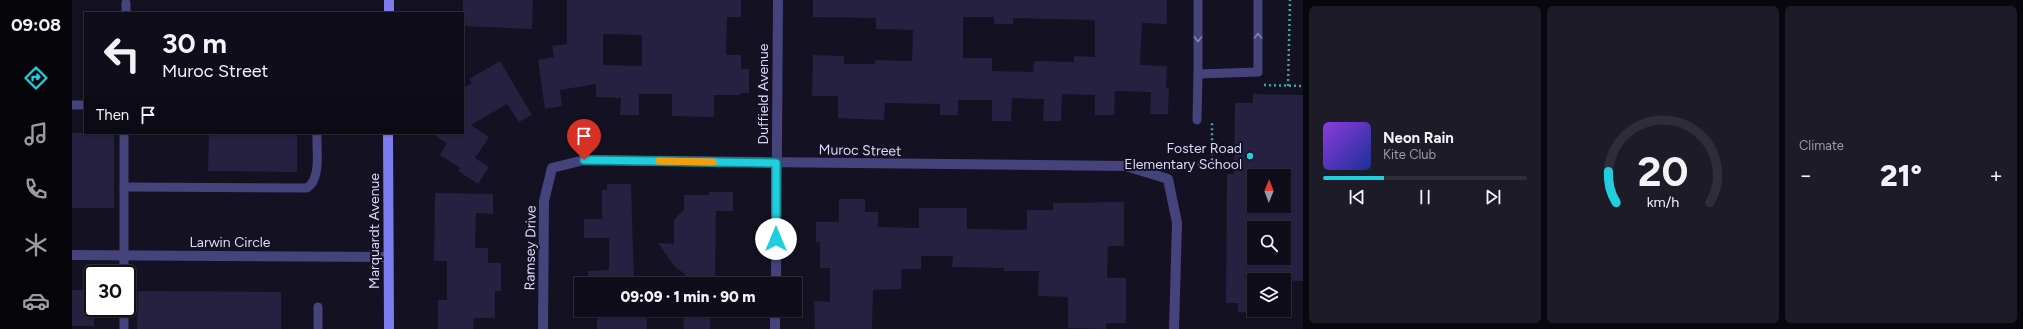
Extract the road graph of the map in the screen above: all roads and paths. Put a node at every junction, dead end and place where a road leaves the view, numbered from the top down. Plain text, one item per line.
1 (389, 0) edge
2 (778, 0) edge
3 (1198, 0) edge
4 (1258, 0) edge
5 (1290, 0) edge
6 (126, 3) dead end
7 (126, 12) edge
8 (389, 12) edge
9 (1198, 74) junction
10 (1258, 85) dead end
11 (1288, 86) junction
12 (1303, 86) edge
13 (72, 104) edge
14 (84, 105) edge
15 (1197, 120) dead end
16 (1212, 120) dead end
17 (124, 134) edge
18 (317, 134) edge
19 (388, 134) edge
20 (776, 163) junction
21 (1198, 166) dead end
22 (552, 168) joint
23 (124, 187) junction
24 (72, 255) edge
25 (125, 255) junction
26 (388, 257) junction
27 (124, 265) edge
28 (776, 277) edge
29 (318, 307) dead end
30 (124, 317) edge
31 (776, 317) edge
32 (124, 329) edge
33 (318, 329) edge
34 (388, 329) edge
35 (543, 329) edge
36 (775, 329) edge
37 (1174, 329) edge

1 - 8 street
2 - 20 street, Duffield Avenue
3 -> 9 lane
9 -> 4 lane
5 - 11 path
6 - 7 lane
9 - 15 lane
10 - 11 path
11 - 12 path
13 - 14 lane
16 - 21 path
17 - 23 lane
18 - 23 lane
19 - 26 street, Marquardt Avenue
20 - 22 street, Muroc Street
20 - 28 street, Duffield Avenue
20 - 37 street, Muroc Street
22 - 35 street, Ramsey Drive
23 - 25 lane
24 - 25 street, Larwin Circle
25 - 26 street, Larwin Circle
25 - 27 lane
26 - 34 street, Marquardt Avenue
29 - 33 lane
30 - 32 lane
31 - 36 street

